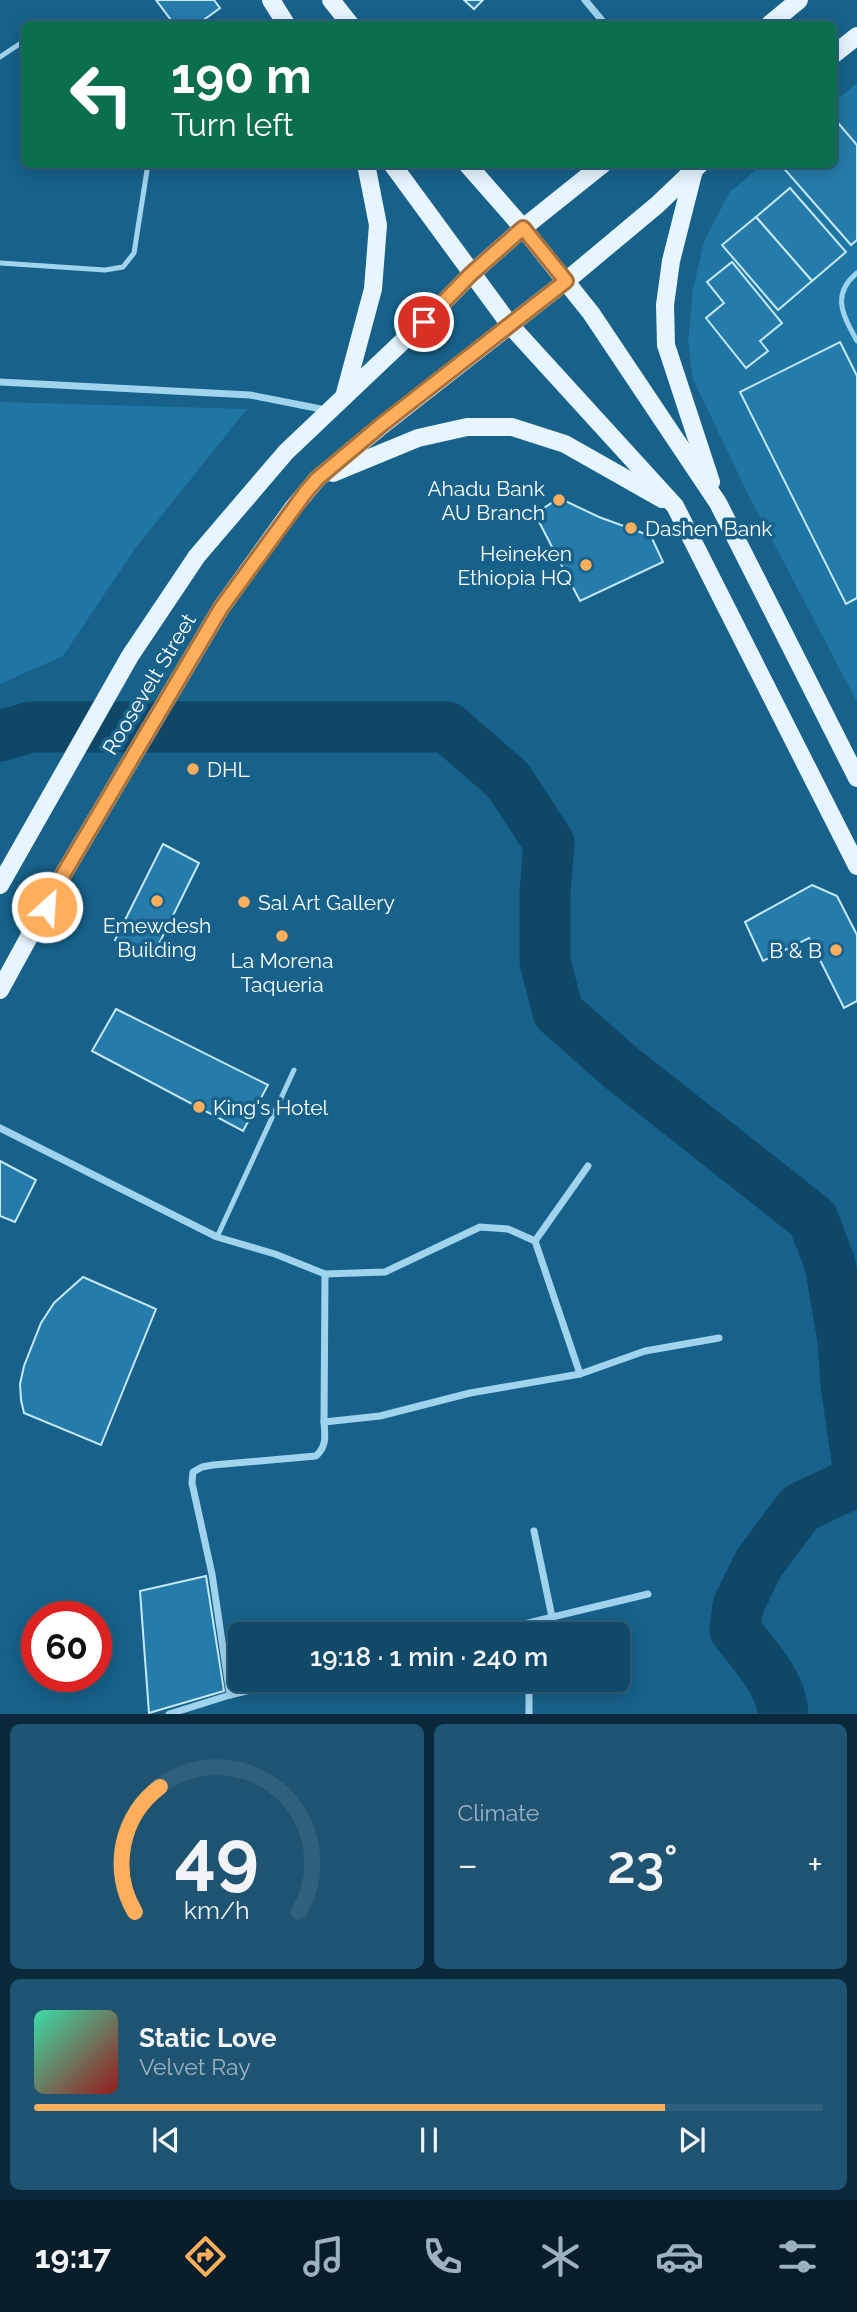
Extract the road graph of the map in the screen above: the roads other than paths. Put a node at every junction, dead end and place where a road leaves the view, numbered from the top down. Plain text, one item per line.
1 (271, 0) edge
2 (331, 0) edge
3 (585, 0) edge
4 (799, 0) edge
5 (284, 21) edge
6 (348, 21) edge
7 (602, 21) edge
8 (774, 21) edge
9 (857, 36) edge
10 (21, 43) edge
11 (837, 52) edge
12 (0, 57) edge
13 (147, 168) edge
14 (367, 168) edge
15 (395, 168) edge
16 (470, 168) edge
17 (598, 168) edge
18 (696, 168) edge
19 (697, 168) edge
20 (523, 228) junction
21 (0, 263) edge
22 (857, 273) edge
23 (471, 274) junction
24 (566, 281) junction
25 (510, 325) junction
26 (857, 341) edge
27 (0, 382) edge
28 (344, 397) junction
29 (329, 410) junction
30 (317, 479) junction
31 (718, 503) junction
32 (675, 506) junction
33 (857, 778) edge
34 (857, 866) edge
35 (0, 884) edge
36 (0, 989) edge
37 (293, 1070) dead end
38 (0, 1128) edge
39 (588, 1166) dead end
40 (217, 1237) junction
41 (535, 1241) junction
42 (326, 1274) junction
43 (719, 1338) dead end
44 (580, 1374) junction
45 (324, 1422) junction
46 (534, 1531) dead end
47 (649, 1594) dead end
48 (552, 1617) junction
49 (535, 1622) edge
50 (242, 1692) edge
51 (529, 1692) edge
52 (230, 1695) junction
53 (169, 1713) edge
54 (529, 1713) edge

1 - 5 main road
2 - 6 main road
3 - 7 street
4 - 8 main road
9 - 11 main road
10 - 12 lane
13 - 21 lane
14 - 28 main road
15 - 23 main road
16 - 20 main road
17 - 20 main road, Roosevelt Street
18 - 24 main road, Roosevelt Street
19 - 31 main road
20 - 23 main road, Roosevelt Street
20 - 24 main road
22 - 26 lane
23 - 25 main road
23 - 28 main road, Roosevelt Street
24 - 25 main road, Roosevelt Street
24 - 31 main road
25 - 30 main road, Roosevelt Street
25 - 32 main road
27 - 29 street
28 - 29 main road, Roosevelt Street
29 - 35 main road, Roosevelt Street
30 - 32 main road
30 - 36 main road, Roosevelt Street
31 - 33 main road
32 - 34 main road
37 - 40 lane
38 - 40 street
39 - 41 street
40 - 42 street
41 - 42 street
41 - 44 street
42 - 45 street
43 - 44 street
44 - 45 street
45 - 52 street
46 - 48 street
47 - 48 street
48 - 49 street
50 - 52 street
51 - 54 street
52 - 53 street

